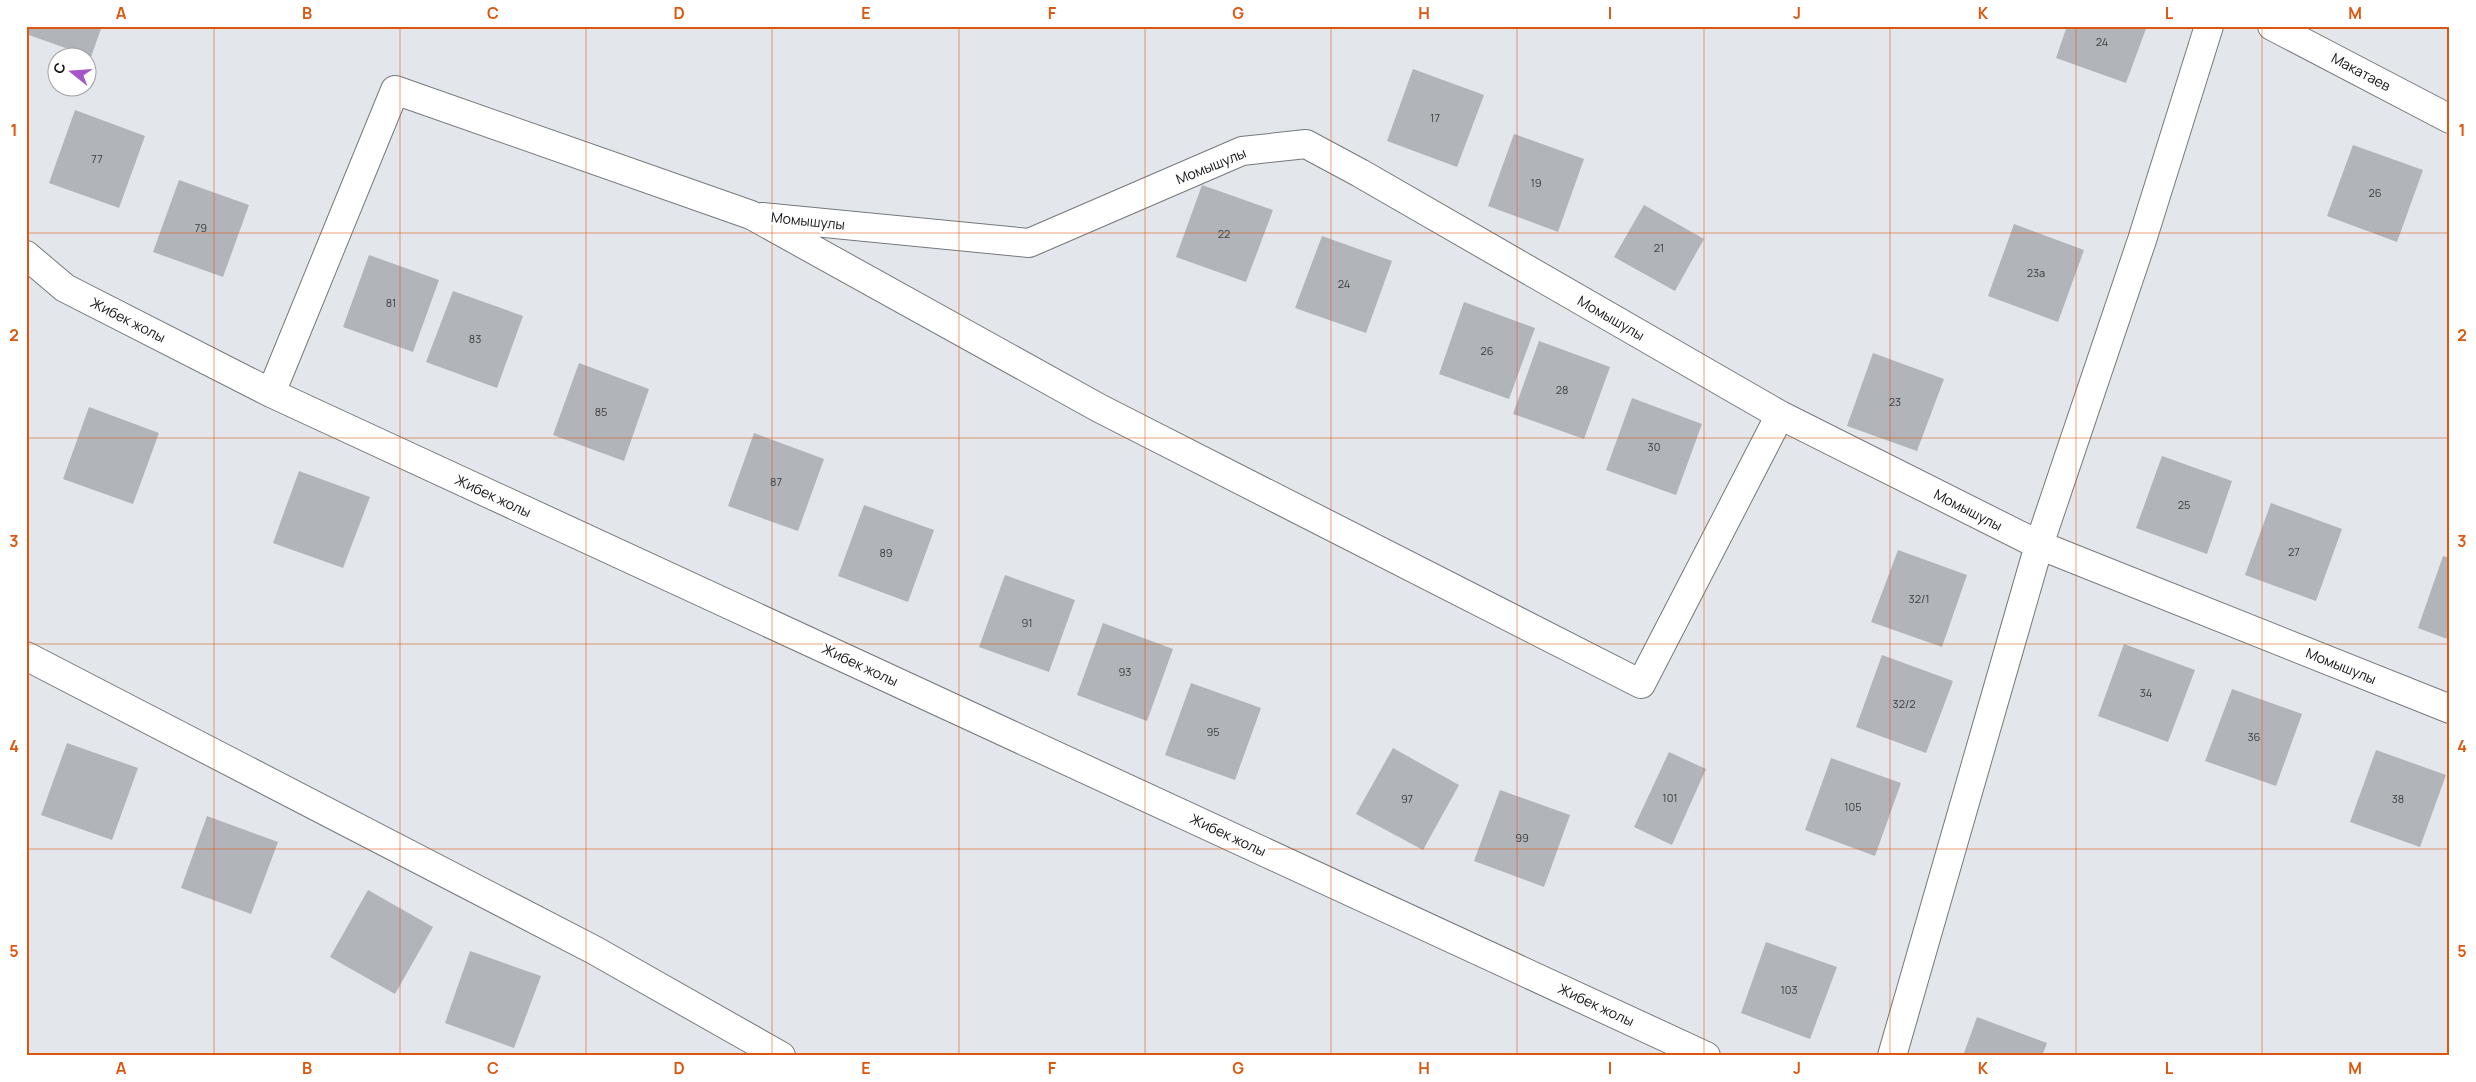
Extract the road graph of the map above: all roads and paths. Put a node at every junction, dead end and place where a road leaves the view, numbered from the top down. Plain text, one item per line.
1 (2209, 26) edge
2 (2272, 26) edge
3 (2450, 119) edge
4 (751, 216) junction
5 (26, 256) edge
6 (271, 393) junction
7 (1780, 415) junction
8 (2039, 545) junction
9 (26, 656) edge
10 (2450, 709) edge
11 (781, 1056) edge
12 (1706, 1056) edge
13 (1892, 1056) edge

1 - 8 street
2 - 3 street, Макатаев
4 - 6 street
4 - 7 street, Момышулы
4 - 7 street
5 - 6 street, Жибек жолы
6 - 12 street, Жибек жолы
7 - 8 street, Момышулы
8 - 10 street, Момышулы
8 - 13 street
9 - 11 street

